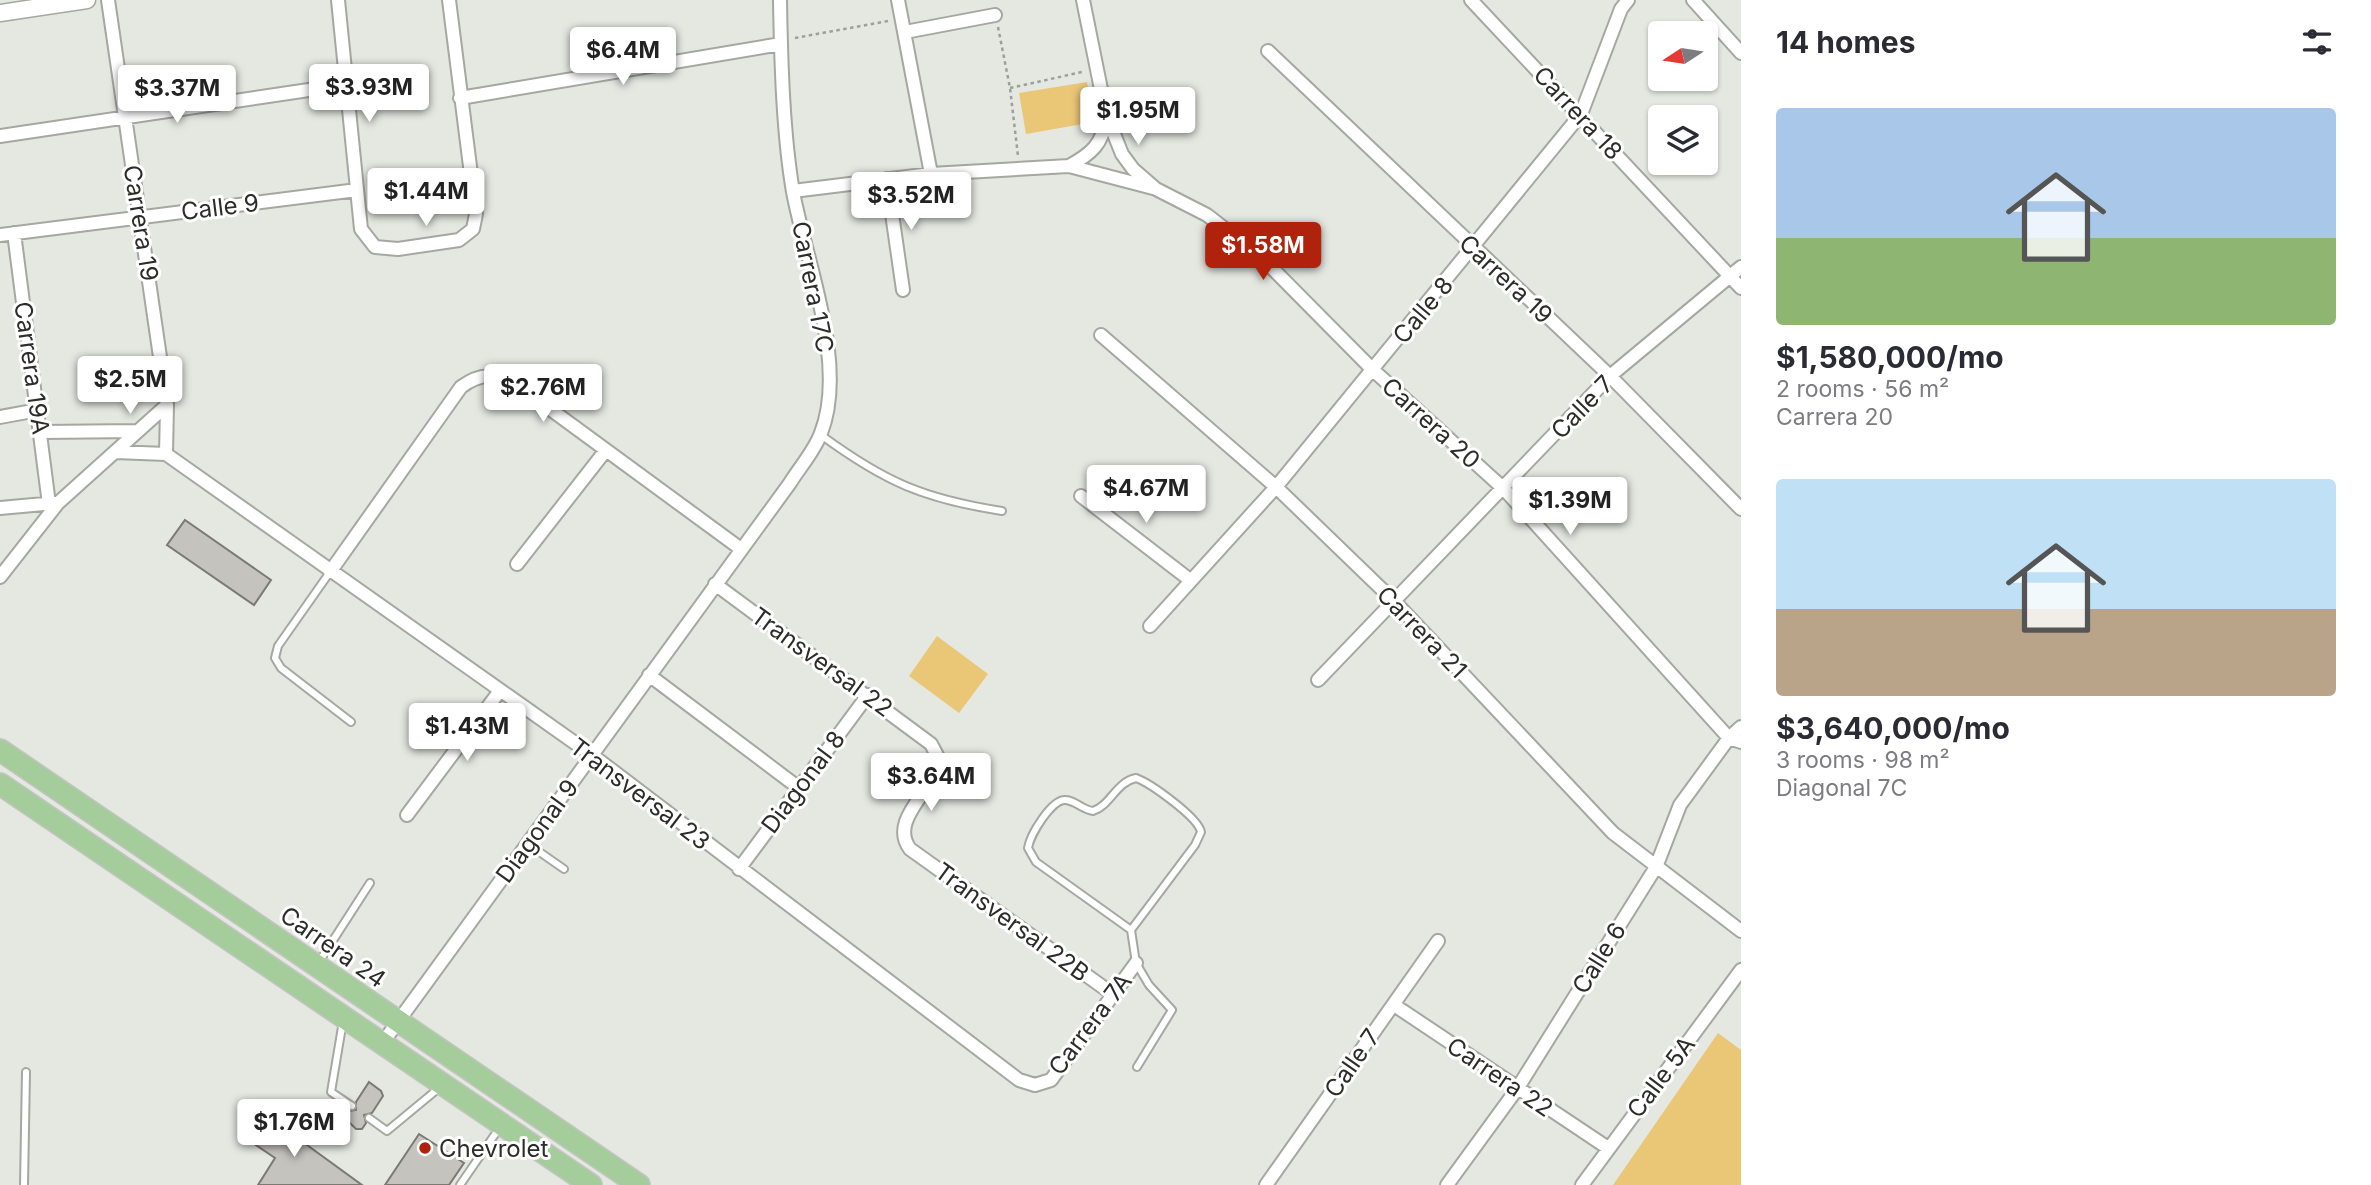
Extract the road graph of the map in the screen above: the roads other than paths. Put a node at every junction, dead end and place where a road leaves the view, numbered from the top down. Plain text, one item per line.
1 (87, 0) edge
2 (108, 0) edge
3 (338, 0) edge
4 (449, 0) edge
5 (780, 0) edge
6 (898, 0) edge
7 (1083, 0) edge
8 (1471, 0) edge
9 (1628, 0) edge
10 (1693, 0) edge
11 (0, 13) edge
12 (995, 15) road end
13 (905, 32) junction
14 (781, 42) junction
15 (1268, 51) dead end
16 (1741, 53) edge
17 (349, 84) junction
18 (460, 98) junction
19 (1106, 114) junction
20 (1581, 114) junction
21 (124, 116) junction
22 (0, 136) edge
23 (1069, 166) junction
24 (931, 174) junction
25 (887, 178) junction
26 (1156, 189) junction
27 (357, 190) junction
28 (793, 191) junction
29 (140, 216) junction
30 (14, 233) junction
31 (0, 235) edge
32 (1473, 249) junction
33 (1741, 267) edge
34 (1731, 278) junction
35 (1741, 288) edge
36 (903, 290) dead end
37 (1101, 335) dead end
38 (1373, 370) junction
39 (1610, 376) junction
40 (167, 405) junction
41 (38, 411) junction
42 (0, 417) edge
43 (138, 431) junction
44 (41, 432) junction
45 (821, 435) junction
46 (606, 450) junction
47 (115, 452) junction
48 (166, 454) junction
49 (1276, 487) junction
50 (1504, 489) junction
51 (1081, 496) dead end
52 (54, 503) junction
53 (0, 508) edge
54 (1741, 509) edge
55 (1002, 511) dead end
56 (741, 549) junction
57 (517, 564) dead end
58 (330, 572) junction
59 (0, 577) edge
60 (1190, 580) junction
61 (715, 584) junction
62 (1394, 601) junction
63 (1150, 626) dead end
64 (649, 675) junction
65 (1318, 680) dead end
66 (499, 692) junction
67 (868, 695) junction
68 (351, 722) dead end
69 (1741, 727) edge
70 (1735, 740) edge
71 (0, 751) edge
72 (592, 755) junction
73 (0, 784) edge
74 (799, 788) junction
75 (407, 815) dead end
76 (528, 844) junction
77 (909, 849) joint
78 (1656, 867) junction
79 (564, 869) dead end
80 (738, 869) junction
81 (370, 883) dead end
82 (1131, 930) junction
83 (1741, 931) edge
84 (1438, 941) dead end
85 (1136, 963) junction
86 (315, 967) junction
87 (1741, 970) edge
88 (1114, 995) junction
89 (1394, 1005) junction
90 (343, 1019) junction
91 (398, 1024) junction
92 (381, 1045) junction
93 (1138, 1067) dead end
94 (26, 1072) dead end
95 (1043, 1083) joint
96 (442, 1086) junction
97 (1517, 1089) junction
98 (352, 1106) dead end
99 (369, 1118) dead end
100 (501, 1125) junction
101 (1608, 1148) junction
102 (24, 1185) edge
103 (460, 1185) edge
104 (591, 1185) edge
105 (639, 1185) edge
106 (1266, 1185) edge
107 (1447, 1185) edge
108 (1582, 1185) edge

1 - 11 street
2 - 21 street, Carrera 19
3 - 17 street
4 - 18 street
5 - 14 street, Carrera 17C
6 - 13 street
7 - 19 street
8 - 20 street, Carrera 18
9 - 20 street, Calle 8
10 - 16 street
12 - 13 street
13 - 24 street
14 - 18 street
14 - 28 street, Carrera 17C
15 - 32 street, Carrera 19
17 - 21 street
17 - 27 street
18 - 27 street
19 - 23 street
19 - 26 street
20 - 32 street, Calle 8
20 - 34 street, Carrera 18
21 - 22 street
21 - 29 street, Carrera 19
23 - 24 street
23 - 26 street
24 - 25 street
25 - 28 street
25 - 36 street
26 - 38 street, Carrera 20
27 - 29 street, Calle 9
28 - 45 street, Carrera 17C
29 - 30 street, Calle 9
29 - 40 street, Carrera 19
30 - 31 street, Calle 9
30 - 41 street, Carrera 19A
32 - 38 street, Calle 8
32 - 39 street, Carrera 19
33 - 34 street, Calle 7
34 - 35 street, Carrera 18
34 - 39 street, Calle 7
37 - 49 street, Carrera 21
38 - 49 street, Calle 8
38 - 50 street, Carrera 20
39 - 50 street, Calle 7
39 - 54 street, Carrera 19
40 - 43 street
40 - 48 street
41 - 42 street
41 - 44 street, Carrera 19A
43 - 44 street
43 - 47 street
44 - 52 street, Carrera 19A
45 - 55 lane
45 - 56 street, Carrera 17C
46 - 56 street
46 - 57 street
46 - 58 street
47 - 48 street
47 - 52 street
48 - 58 street, Transversal 23
49 - 60 street, Calle 8
49 - 62 street, Carrera 21
50 - 62 street, Calle 7
50 - 70 street, Carrera 20
51 - 60 street
52 - 53 street
52 - 59 street
56 - 61 street, Diagonal 9
58 - 66 street, Transversal 23
58 - 68 lane
60 - 63 street, Calle 8
61 - 64 street, Diagonal 9
61 - 67 street, Transversal 22
62 - 65 street, Calle 7
62 - 78 street, Carrera 21
64 - 72 street, Diagonal 9
64 - 74 street
66 - 72 street, Transversal 23
66 - 75 street
67 - 74 street, Diagonal 8
67 - 77 street, Transversal 22
69 - 70 street, Calle 6
70 - 78 street, Calle 6
71 - 86 main road, Carrera 24
72 - 76 street, Diagonal 9
72 - 80 street, Transversal 23
73 - 90 main road
74 - 80 street, Diagonal 8
76 - 79 lane
76 - 91 street, Diagonal 9
77 - 88 street, Transversal 22B
78 - 83 street, Carrera 21
78 - 97 street, Calle 6
80 - 95 street, Transversal 23
81 - 86 lane
82 - 82 lane
82 - 85 lane
84 - 89 street, Calle 7
85 - 88 street, Carrera 7A
85 - 93 lane
86 - 91 main road, Carrera 24
87 - 101 street, Calle 5A
88 - 95 street, Carrera 7A
89 - 97 street, Carrera 22
89 - 106 street, Calle 7
90 - 92 main road
90 - 98 lane
91 - 92 street, Diagonal 9
91 - 105 main road, Carrera 24
92 - 96 main road
94 - 102 lane
96 - 99 lane
96 - 100 main road
97 - 101 street, Carrera 22
97 - 107 street, Calle 6
100 - 103 lane
100 - 104 main road
101 - 108 street, Calle 5A

